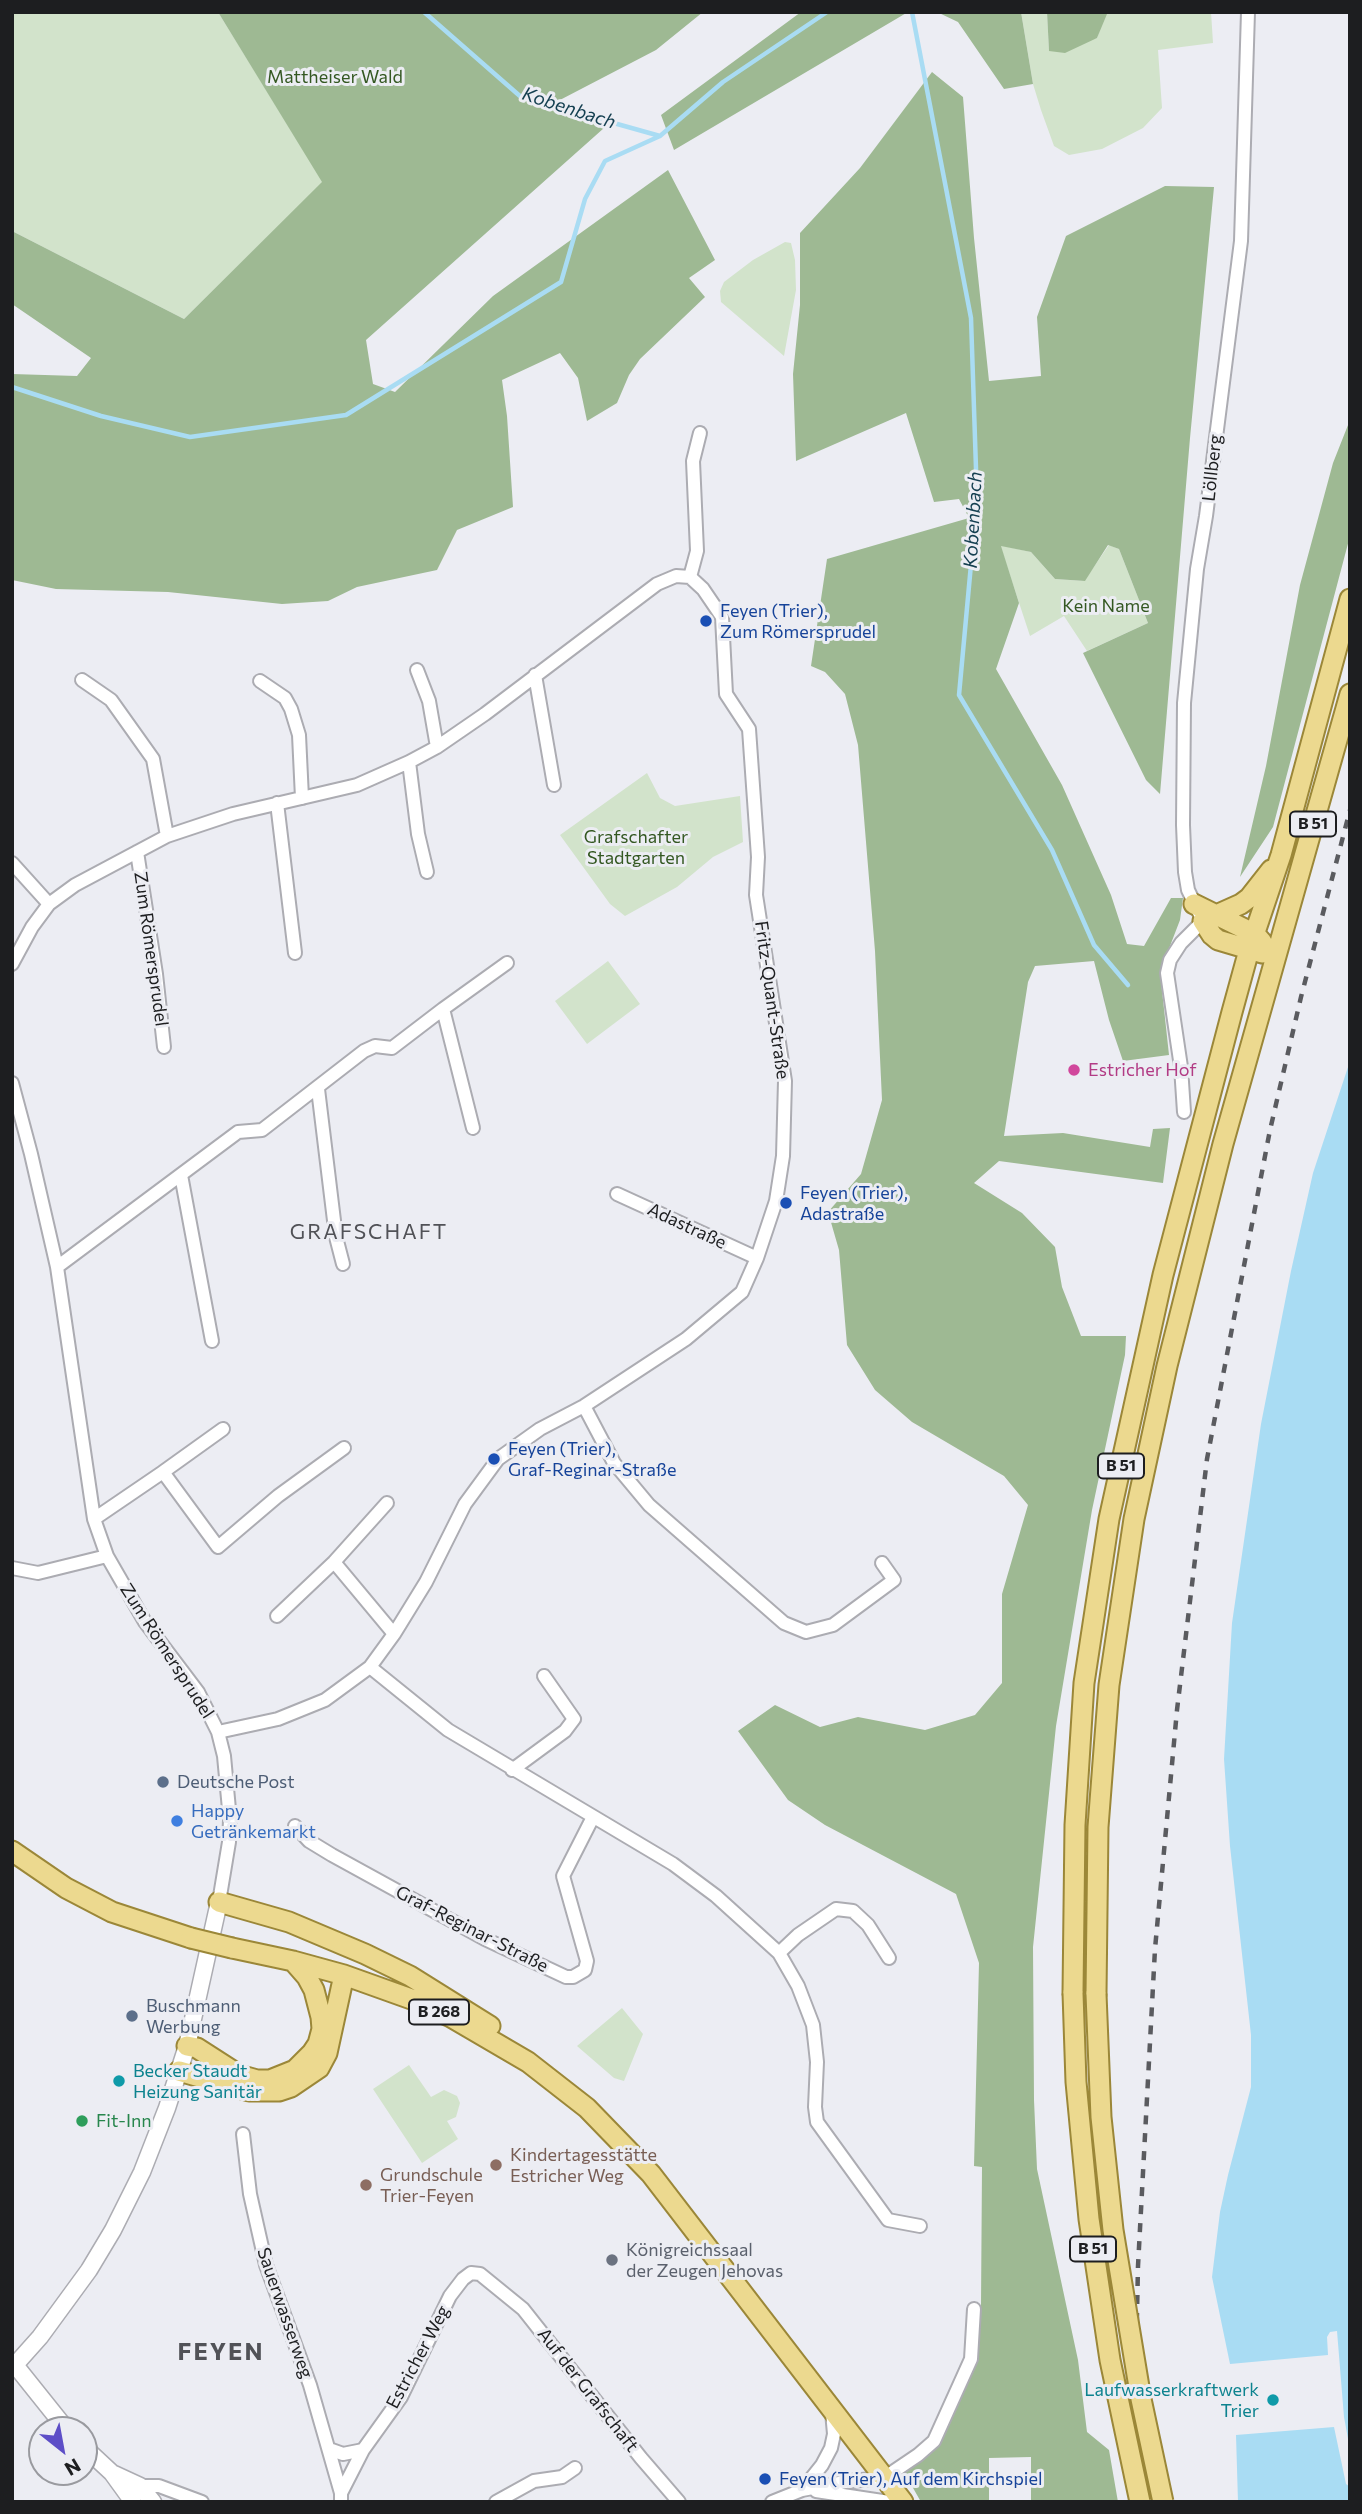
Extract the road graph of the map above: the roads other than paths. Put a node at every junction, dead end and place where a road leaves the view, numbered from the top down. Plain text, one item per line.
1 (1248, 12) edge
2 (700, 433) dead end
3 (690, 577) junction
4 (1350, 599) edge
5 (417, 670) dead end
6 (535, 676) junction
7 (82, 680) dead end
8 (260, 681) dead end
9 (1350, 694) edge
10 (437, 747) junction
11 (409, 762) junction
12 (554, 785) dead end
13 (303, 797) junction
14 (277, 803) junction
15 (167, 836) junction
16 (137, 852) junction
17 (1282, 855) junction
18 (12, 863) edge
19 (427, 872) dead end
20 (49, 904) junction
21 (1204, 913) junction
22 (1219, 940) junction
23 (1252, 942) junction
24 (1181, 943) junction
25 (295, 953) dead end
26 (1276, 955) junction
27 (507, 963) dead end
28 (12, 964) edge
29 (443, 1009) junction
30 (164, 1047) dead end
31 (12, 1083) edge
32 (318, 1089) junction
33 (1184, 1112) dead end
34 (472, 1128) dead end
35 (181, 1175) junction
36 (617, 1194) dead end
37 (757, 1258) junction
38 (343, 1264) dead end
39 (57, 1267) junction
40 (212, 1341) dead end
41 (584, 1406) junction
42 (223, 1429) dead end
43 (344, 1448) dead end
44 (163, 1472) junction
45 (387, 1503) dead end
46 (94, 1519) junction
47 (107, 1556) junction
48 (334, 1562) junction
49 (882, 1563) dead end
50 (12, 1568) edge
51 (277, 1616) dead end
52 (394, 1634) junction
53 (370, 1667) junction
54 (544, 1676) dead end
55 (218, 1732) junction
56 (512, 1770) junction
57 (593, 1817) junction
58 (295, 1826) dead end
59 (12, 1851) edge
60 (219, 1902) junction
61 (779, 1953) junction
62 (889, 1958) dead end
63 (293, 1961) junction
64 (344, 1975) junction
65 (187, 2046) junction
66 (528, 2062) junction
67 (179, 2071) junction
68 (243, 2134) dead end
69 (920, 2226) dead end
70 (491, 2282) joint
71 (974, 2309) dead end
72 (14, 2363) edge
73 (831, 2407) junction
74 (56, 2416) edge
75 (329, 2449) junction
76 (363, 2450) junction
77 (98, 2460) edge
78 (575, 2468) dead end
79 (112, 2473) junction
80 (884, 2478) junction
81 (140, 2486) junction
82 (802, 2490) junction
83 (341, 2498) edge
84 (133, 2502) edge
85 (153, 2502) edge
86 (202, 2502) edge
87 (496, 2502) edge
88 (679, 2502) edge
89 (772, 2502) edge
90 (889, 2502) edge
91 (903, 2502) edge
92 (1140, 2502) edge
93 (1163, 2502) edge

1 - 21 street, Löllberg
2 - 3 street
3 - 6 street, Zum Römersprudel
3 - 37 street, Fritz-Quant-Straße
4 - 17 main road, B 51
5 - 10 street
6 - 10 street, Zum Römersprudel
6 - 12 street
7 - 15 street
8 - 13 street
9 - 26 main road, B 51
10 - 11 street, Zum Römersprudel
11 - 13 street, Zum Römersprudel
11 - 19 street
13 - 14 street, Zum Römersprudel
14 - 15 street, Zum Römersprudel
14 - 25 street
15 - 16 street, Zum Römersprudel
16 - 20 street, Zum Römersprudel
16 - 30 street, Zum Römersprudel
17 - 21 main road
17 - 23 main road, B 51
18 - 20 street
20 - 28 street, Zum Römersprudel
21 - 22 main road
21 - 23 main road
21 - 24 street
22 - 23 main road
22 - 24 street
23 - 26 main road
23 - 92 main road, B 51, bridge
24 - 33 street
26 - 93 main road, B 51, bridge
27 - 29 street
29 - 32 street
29 - 34 street
31 - 39 street, Zum Römersprudel
32 - 35 street
32 - 38 street
35 - 39 street
35 - 40 street
36 - 37 street, Adastraße
37 - 41 street, Fritz-Quant-Straße
39 - 46 street, Zum Römersprudel
41 - 49 street
41 - 52 street, Fritz-Quant-Straße
42 - 44 street
43 - 44 street
44 - 46 street
45 - 48 street
46 - 47 street, Zum Römersprudel
47 - 50 street
47 - 55 street, Zum Römersprudel
48 - 51 street
48 - 52 street
52 - 53 street, Fritz-Quant-Straße
53 - 55 street, Fritz-Quant-Straße
53 - 56 street
54 - 56 street
55 - 60 street, Zum Römersprudel
56 - 57 street
57 - 58 street, Graf-Reginar-Straße
57 - 61 street
59 - 63 main road, B 268, bridge
60 - 65 street, Zum Römersprudel
60 - 66 main road
61 - 62 street
61 - 69 street
63 - 64 main road, B 268
63 - 65 main road
64 - 66 main road, B 268
64 - 67 main road
65 - 67 street, Zum Römersprudel
66 - 73 main road, B 268
67 - 72 street, Zum Römersprudel
68 - 75 street, Sauerwasserweg
70 - 76 street, Estricher Weg
70 - 88 street, Auf der Grafschaft
71 - 80 street
72 - 74 street
73 - 80 main road, B 268
73 - 82 street
75 - 76 street
75 - 83 street, Sauerwasserweg
76 - 83 street, Estricher Weg
77 - 79 street
78 - 87 street
79 - 81 street
79 - 84 street
80 - 82 street
80 - 91 main road, B 268
81 - 85 street
81 - 86 street
82 - 89 street
82 - 90 street

